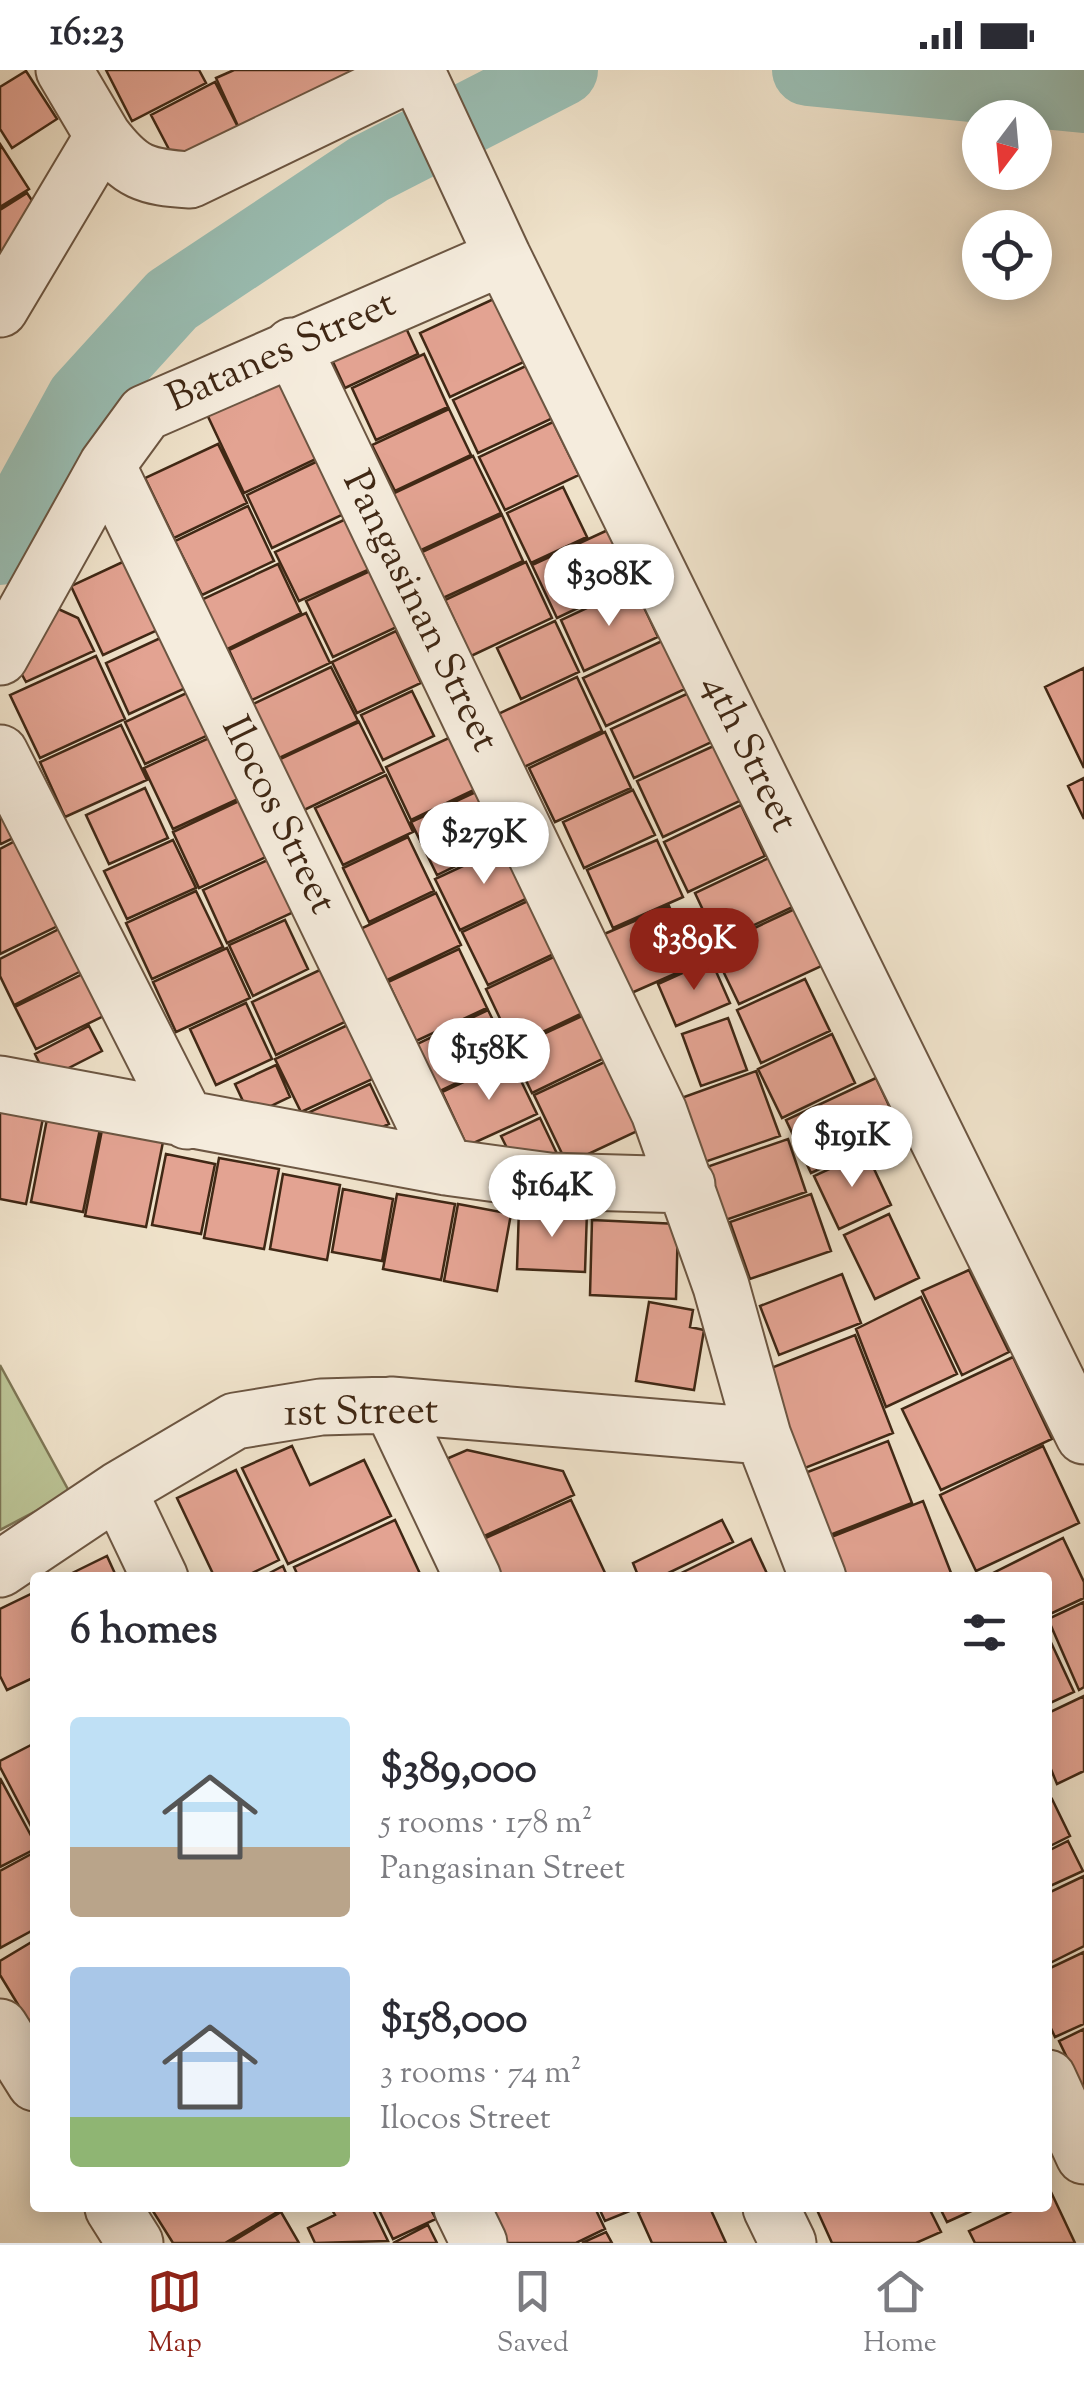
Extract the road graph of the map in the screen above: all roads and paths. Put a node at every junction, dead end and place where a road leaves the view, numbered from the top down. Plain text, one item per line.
1 (64, 70) edge
2 (420, 81) edge
3 (103, 136) junction
4 (486, 256) junction
5 (0, 308) edge
6 (292, 346) junction
7 (107, 465) junction
8 (0, 657) edge
9 (0, 753) edge
10 (0, 1084) edge
11 (187, 1121) junction
12 (446, 1167) junction
13 (686, 1185) junction
14 (391, 1405) junction
15 (763, 1436) junction
16 (1084, 1436) edge
17 (118, 1490) junction
18 (0, 1569) edge
19 (157, 1572) edge
20 (470, 1572) edge
21 (816, 1572) edge
22 (0, 2026) edge
23 (30, 2075) edge
24 (1052, 2087) edge
25 (1084, 2156) edge
26 (115, 2212) edge
27 (464, 2212) edge
28 (774, 2212) edge
29 (135, 2243) edge
30 (480, 2243) edge
31 (788, 2243) edge

1 - 3 street
2 - 3 street
2 - 4 street, 4th Street
3 - 5 street
4 - 6 street, Batanes Street
4 - 16 street, 4th Street
6 - 7 street, Batanes Street
6 - 13 street, Pangasinan Street
7 - 8 street, Batanes Street
7 - 12 street, Ilocos Street
9 - 11 street
10 - 11 street
11 - 12 street
12 - 13 street
13 - 15 street, Pangasinan Street
14 - 15 street, 1st Street
14 - 17 street, 1st Street
14 - 20 street
15 - 21 street, Pangasinan Street
17 - 18 street, 1st Street
17 - 19 street
22 - 23 street
24 - 25 street
26 - 29 street
27 - 30 street
28 - 31 street

